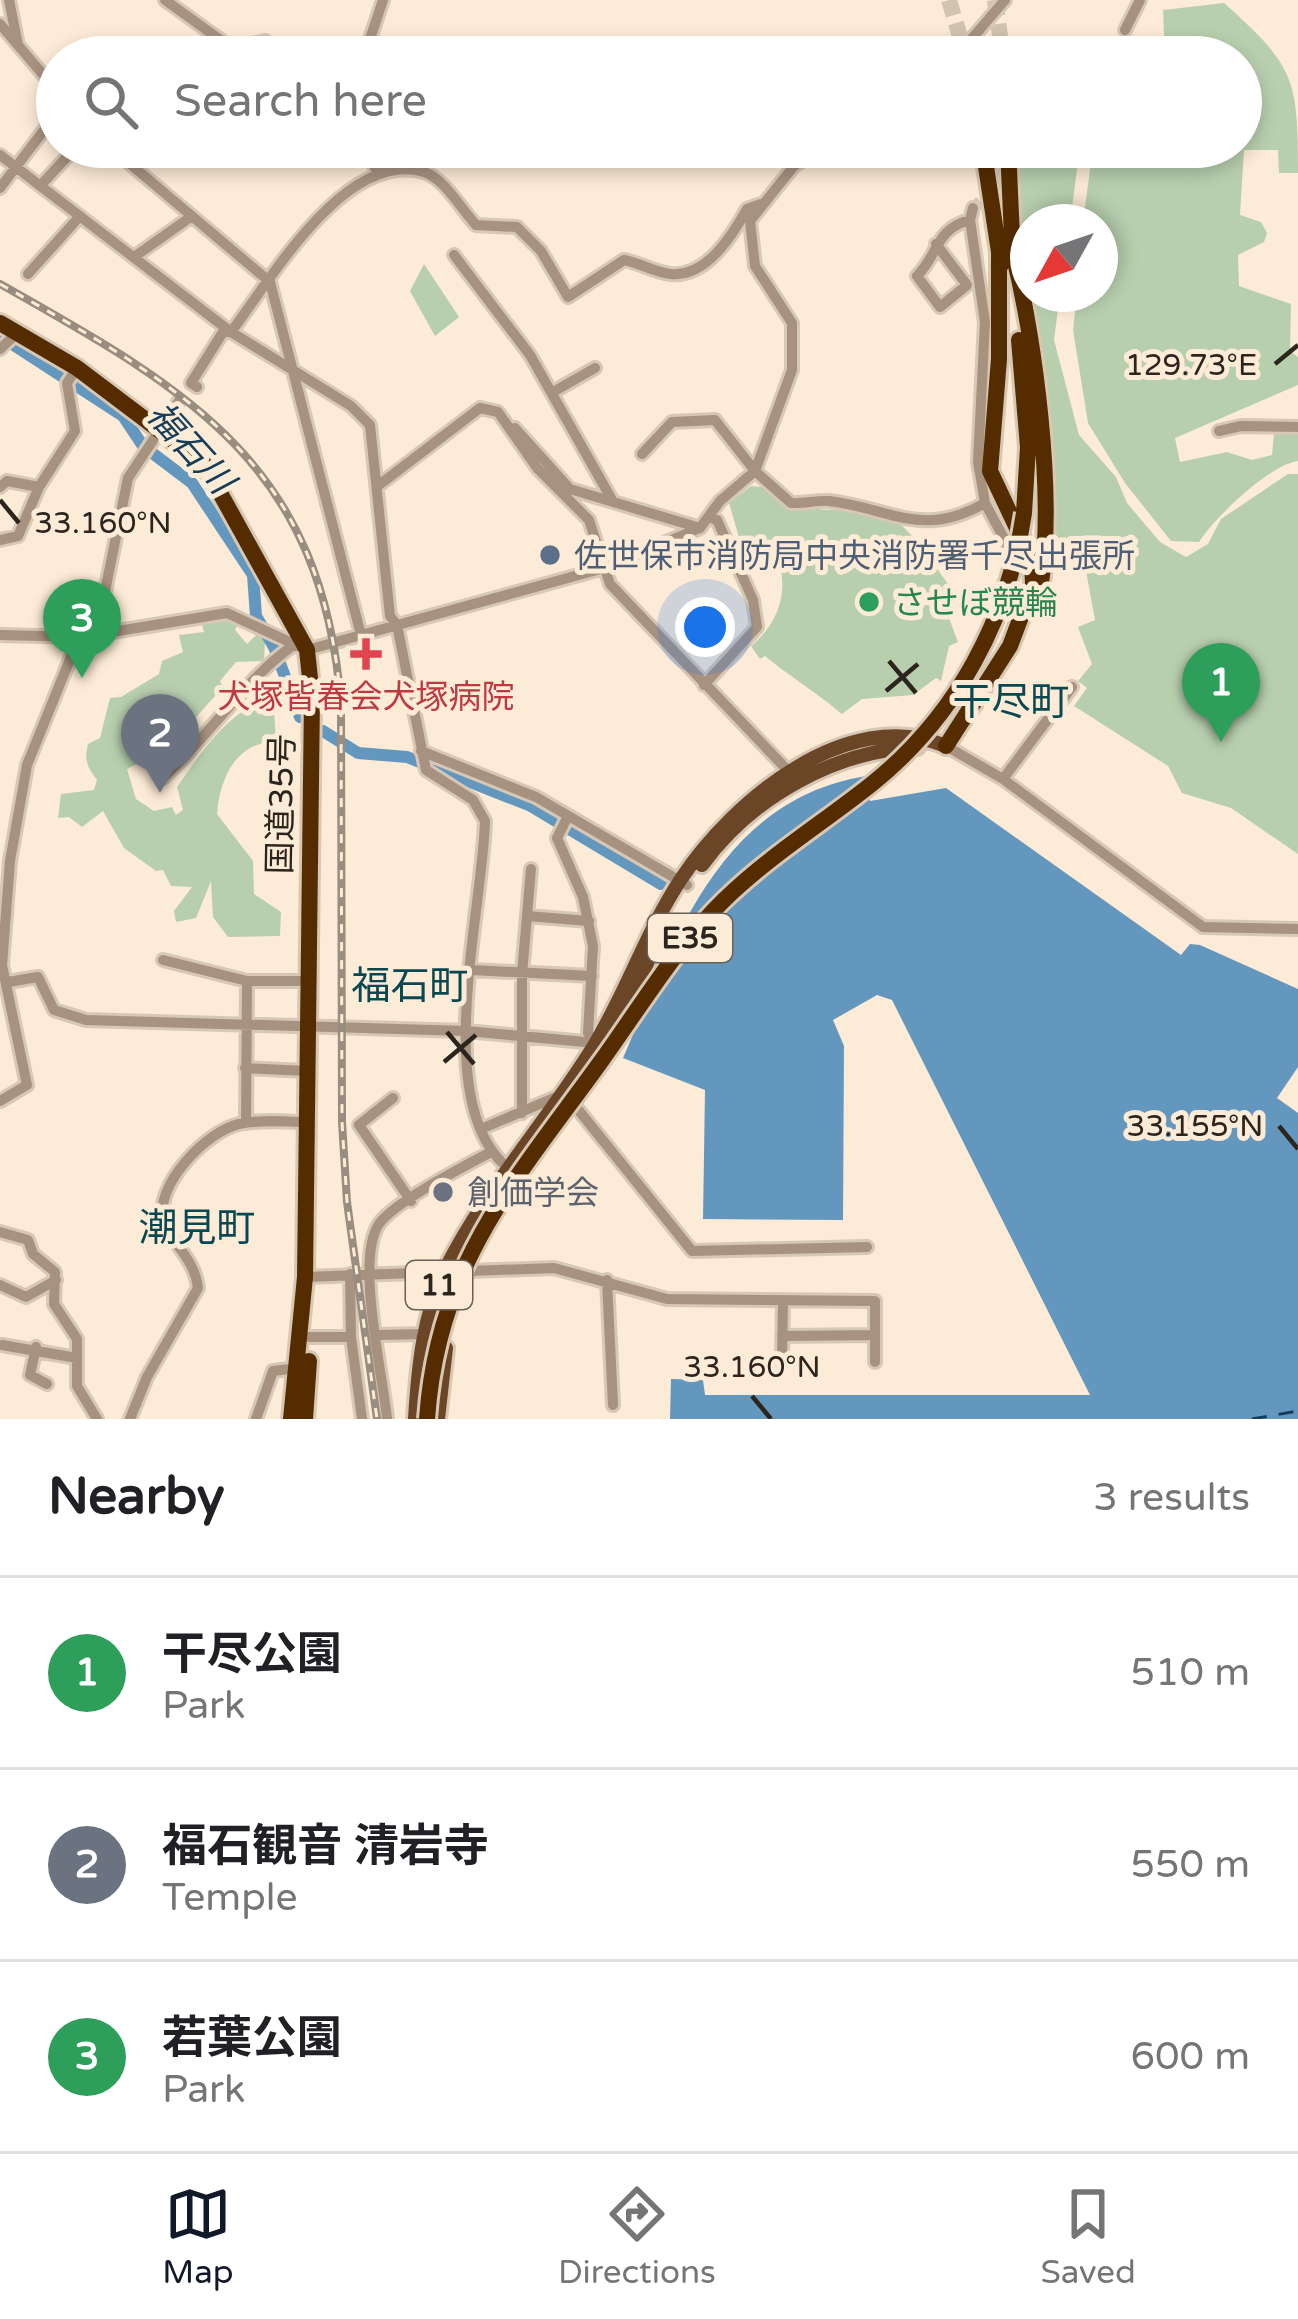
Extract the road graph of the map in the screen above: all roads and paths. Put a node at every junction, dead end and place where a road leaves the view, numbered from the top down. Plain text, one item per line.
1 (9, 0) edge
2 (165, 0) edge
3 (383, 0) edge
4 (1005, 0) edge
5 (1141, 0) edge
6 (0, 24) edge
7 (1125, 30) dead end
8 (215, 36) edge
9 (371, 36) edge
10 (974, 36) edge
11 (18, 48) junction
12 (36, 68) edge
13 (36, 140) edge
14 (0, 154) edge
15 (15, 167) junction
16 (57, 168) edge
17 (135, 168) edge
18 (375, 168) edge
19 (792, 168) edge
20 (988, 168) edge
21 (1011, 168) edge
22 (378, 174) junction
23 (41, 185) junction
24 (0, 188) edge
25 (762, 204) junction
26 (80, 216) junction
27 (192, 217) junction
28 (936, 244) junction
29 (1006, 254) junction
30 (454, 256) dead end
31 (134, 257) junction
32 (28, 274) dead end
33 (270, 282) junction
34 (0, 323) edge
35 (231, 332) junction
36 (9, 342) edge
37 (595, 368) dead end
38 (294, 373) junction
39 (72, 376) junction
40 (196, 387) dead end
41 (553, 392) junction
42 (178, 401) dead end
43 (505, 419) junction
44 (1298, 427) edge
45 (1219, 431) dead end
46 (161, 433) junction
47 (642, 454) dead end
48 (755, 471) junction
49 (379, 485) junction
50 (0, 487) edge
51 (39, 487) junction
52 (611, 498) junction
53 (985, 503) junction
54 (704, 522) junction
55 (0, 540) edge
56 (604, 568) junction
57 (0, 621) edge
58 (397, 625) junction
59 (4, 634) edge
60 (361, 634) junction
61 (82, 637) junction
62 (302, 646) junction
63 (704, 685) junction
64 (1072, 687) dead end
65 (912, 735) junction
66 (946, 746) junction
67 (422, 751) junction
68 (164, 778) dead end
69 (795, 778) junction
70 (1004, 779) junction
71 (565, 823) junction
72 (531, 868) dead end
73 (683, 883) junction
74 (527, 916) junction
75 (589, 921) junction
76 (1298, 929) edge
77 (163, 960) dead end
78 (472, 970) junction
79 (522, 974) junction
80 (592, 976) junction
81 (247, 981) junction
82 (308, 981) junction
83 (8, 982) junction
84 (308, 1028) junction
85 (245, 1029) junction
86 (466, 1031) junction
87 (521, 1040) junction
88 (603, 1046) junction
89 (245, 1068) junction
90 (306, 1071) junction
91 (564, 1093) junction
92 (393, 1098) dead end
93 (0, 1101) edge
94 (576, 1107) junction
95 (521, 1113) junction
96 (306, 1122) junction
97 (246, 1123) junction
98 (481, 1130) junction
99 (489, 1153) junction
100 (509, 1169) junction
101 (524, 1179) junction
102 (410, 1201) junction
103 (0, 1232) edge
104 (867, 1247) dead end
105 (471, 1268) junction
106 (444, 1270) junction
107 (350, 1274) junction
108 (369, 1274) junction
109 (305, 1277) junction
110 (56, 1280) junction
111 (607, 1280) junction
112 (0, 1285) edge
113 (783, 1300) junction
114 (424, 1334) junction
115 (378, 1335) junction
116 (875, 1335) junction
117 (782, 1336) junction
118 (309, 1337) junction
119 (351, 1337) junction
120 (2, 1345) edge
121 (36, 1347) junction
122 (77, 1358) junction
123 (875, 1362) dead end
124 (782, 1363) dead end
125 (298, 1368) junction
126 (47, 1384) dead end
127 (613, 1405) dead end
128 (97, 1419) edge
129 (130, 1419) edge
130 (256, 1419) edge
131 (305, 1419) edge
132 (362, 1419) edge
133 (387, 1419) edge
134 (415, 1419) edge
135 (428, 1419) edge
136 (438, 1419) edge

1 - 11 street
2 - 8 street
3 - 9 street
4 - 10 street
5 - 7 street
6 - 11 street
11 - 12 street
13 - 15 street
14 - 15 street
15 - 23 street
15 - 24 street
16 - 23 street
17 - 27 street
18 - 22 street
19 - 25 street
20 - 29 highway, E35
21 - 29 highway, E35
22 - 25 street
22 - 33 street
23 - 26 street
25 - 48 street
26 - 31 street
26 - 32 street
27 - 31 street
27 - 33 street
28 - 28 street
28 - 53 street
29 - 66 highway
29 - 66 highway
29 - 135 highway, E35, bridge
30 - 41 street
31 - 35 street
33 - 35 street
33 - 38 street
34 - 36 highway, 国道35号
35 - 38 street
35 - 40 street
36 - 39 highway, 国道35号
37 - 41 street
38 - 49 street
38 - 60 street
39 - 46 highway, 国道35号
39 - 51 street
41 - 52 street
42 - 46 street
43 - 49 street
43 - 52 street
43 - 56 street
44 - 45 street
46 - 61 street
46 - 62 highway, 国道35号
47 - 48 street
48 - 53 street
48 - 54 street
49 - 58 street
50 - 51 street
51 - 55 street
52 - 54 street
53 - 65 street
54 - 56 street
54 - 63 street
56 - 58 street
56 - 63 street
57 - 59 street
58 - 60 street
58 - 67 street
59 - 61 street
60 - 62 street
61 - 62 street
61 - 83 street
62 - 68 street
62 - 82 highway, 国道35号
63 - 69 street
64 - 70 street
65 - 66 main road, 11
65 - 69 main road, 11
66 - 69 main road, 11
66 - 70 street
67 - 71 street
67 - 78 street
69 - 73 main road, 11
70 - 76 street
71 - 73 street
71 - 75 street
72 - 74 street
73 - 88 main road, 11
74 - 75 street
74 - 79 street
75 - 80 street
77 - 81 street
78 - 79 street
78 - 86 street
79 - 80 street
79 - 87 street
80 - 88 street
81 - 82 street
81 - 85 street
82 - 84 highway, 国道35号
83 - 85 street
83 - 93 street
84 - 85 street
84 - 86 street
84 - 90 highway, 国道35号
85 - 89 street
86 - 87 street
86 - 98 street
87 - 88 street
87 - 95 street
88 - 91 main road, 11
88 - 94 main road, 11
89 - 90 street
89 - 97 street
90 - 96 highway, 国道35号
91 - 95 street
91 - 100 main road, 11
92 - 102 street
94 - 101 main road, 11
94 - 104 street
95 - 98 street
96 - 97 street
96 - 109 highway, 国道35号
97 - 129 street
98 - 99 street
99 - 100 street
99 - 102 street
100 - 101 street
100 - 106 main road, 11
101 - 105 main road, 11
102 - 108 street
103 - 110 street
105 - 106 street
105 - 111 street
105 - 136 main road, 11
106 - 108 street
106 - 114 main road, 11
107 - 108 street
107 - 109 street
107 - 119 street
108 - 115 street
109 - 118 highway, 国道35号
109 - 125 highway, 国道35号
110 - 112 street
110 - 122 street
111 - 113 street
111 - 127 street
113 - 116 street
113 - 117 street
114 - 115 street
114 - 134 main road, 11
115 - 133 street
116 - 117 street
116 - 123 street
117 - 124 street
118 - 119 street
118 - 131 highway, 国道35号
119 - 132 street
120 - 121 street
121 - 122 street
121 - 126 street
122 - 128 street
125 - 130 street
125 - 131 highway, 国道35号

